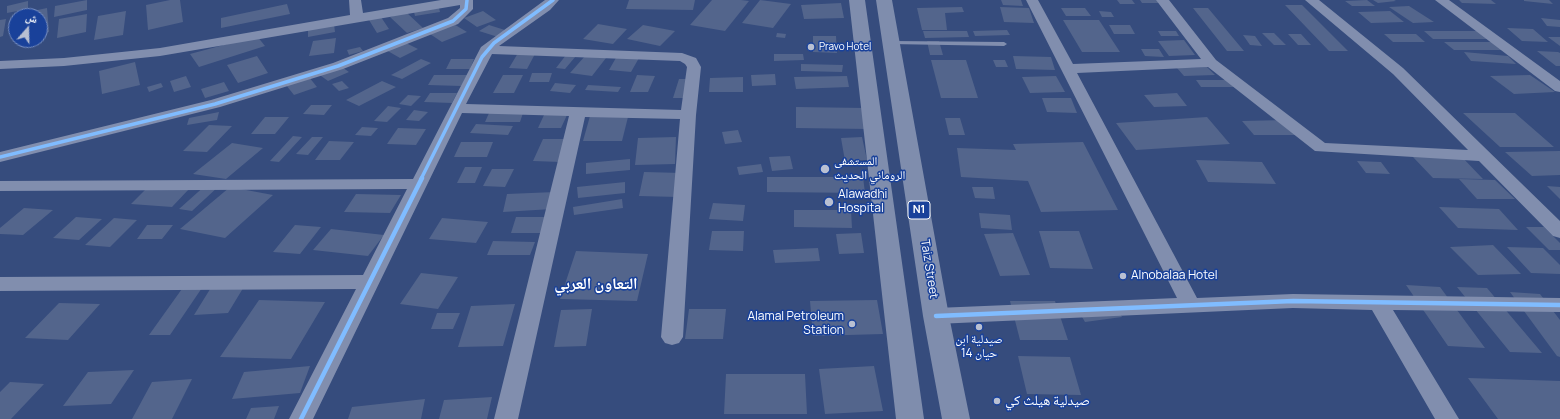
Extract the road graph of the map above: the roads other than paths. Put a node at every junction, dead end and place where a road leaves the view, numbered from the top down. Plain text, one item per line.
1 (355, 0) edge
2 (466, 0) edge
3 (553, 0) edge
4 (857, 0) edge
5 (884, 0) edge
6 (1032, 0) edge
7 (1162, 0) edge
8 (1311, 0) edge
9 (1441, 0) edge
10 (357, 18) junction
11 (892, 43) junction
12 (1004, 44) dead end
13 (486, 50) junction
14 (1211, 63) junction
15 (0, 65) edge
16 (1068, 69) junction
17 (1558, 84) edge
18 (458, 108) junction
19 (578, 111) junction
20 (688, 114) junction
21 (1483, 156) junction
22 (0, 157) edge
23 (419, 184) junction
24 (0, 186) edge
25 (1560, 232) edge
26 (369, 282) junction
27 (0, 284) edge
28 (1378, 302) junction
29 (1191, 306) junction
30 (1560, 306) edge
31 (936, 316) junction
32 (672, 337) dead end
33 (301, 419) edge
34 (506, 419) edge
35 (910, 419) edge
36 (956, 419) edge
37 (1447, 419) edge

1 - 10 street
2 - 10 street
2 - 22 street
3 - 13 street
4 - 35 highway
5 - 11 highway, Taiz Street / N1
6 - 16 street
7 - 14 street
8 - 21 street
9 - 17 street
10 - 15 street
11 - 12 lane
11 - 31 highway, Taiz Street / N1
13 - 18 street
13 - 20 street
14 - 16 street
14 - 21 street
16 - 29 street
18 - 19 street
18 - 23 street
19 - 20 street
19 - 34 street
20 - 32 street
21 - 25 street
23 - 24 street
23 - 26 street
26 - 27 street
26 - 33 street
28 - 29 street
28 - 30 street
28 - 37 street
29 - 31 street
31 - 36 highway, Taiz Street / N1

